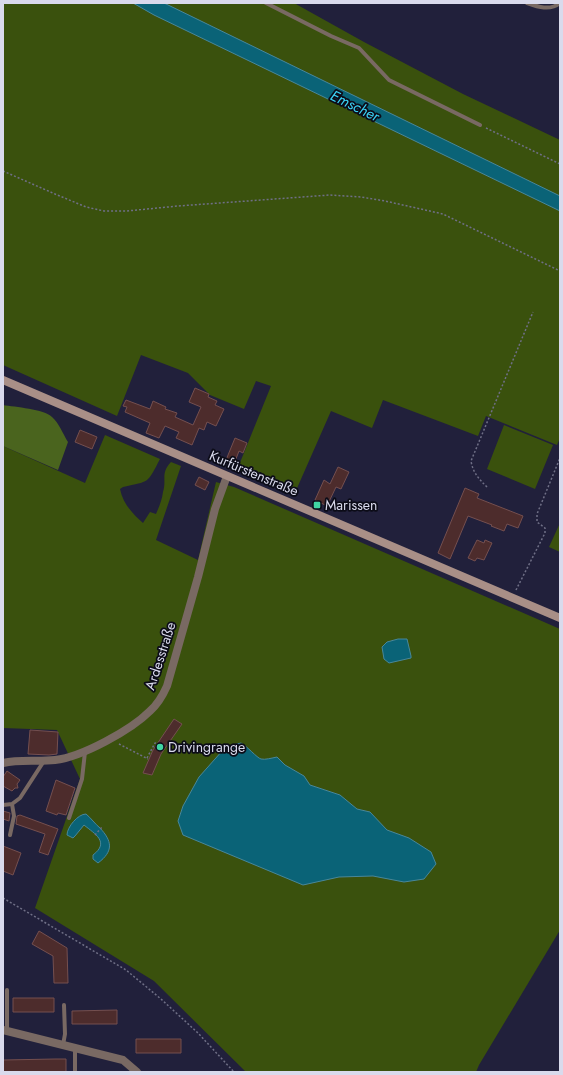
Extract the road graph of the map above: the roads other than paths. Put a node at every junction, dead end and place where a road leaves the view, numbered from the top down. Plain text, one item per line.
1 (266, 3) edge
2 (527, 3) edge
3 (560, 3) edge
4 (480, 125) road end
5 (3, 380) edge
6 (227, 476) junction
7 (560, 618) edge
8 (85, 752) junction
9 (45, 760) junction
10 (3, 763) edge
11 (12, 804) junction
12 (3, 805) edge
13 (69, 818) dead end
14 (10, 835) dead end
15 (7, 990) dead end
16 (64, 1005) dead end
17 (5, 1030) edge
18 (63, 1045) junction
19 (75, 1048) junction
20 (75, 1072) edge
21 (137, 1072) edge

1 - 4 lane
2 - 3 lane
5 - 6 main road, Kurfürstenstraße
6 - 7 main road, Kurfürstenstraße
6 - 8 street, Ardesstraße
8 - 9 street, Ardesstraße
8 - 13 lane
9 - 10 street, Ardesstraße
9 - 11 lane
11 - 12 lane
11 - 14 lane
15 - 17 lane
16 - 18 lane
17 - 18 street
18 - 19 street
19 - 20 lane
19 - 21 street

